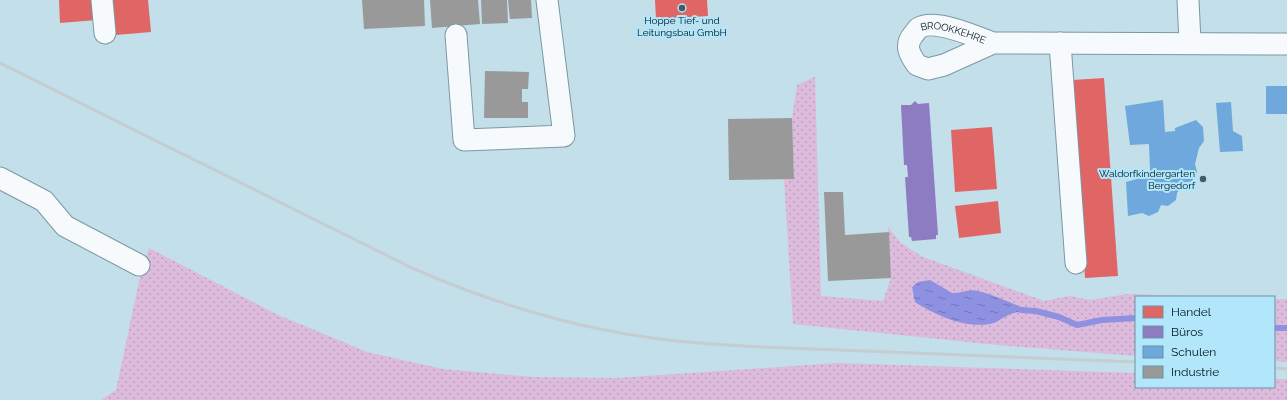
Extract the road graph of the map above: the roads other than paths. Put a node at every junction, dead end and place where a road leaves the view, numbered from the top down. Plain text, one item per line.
1 (102, 0) edge
2 (547, 0) edge
3 (1188, 0) edge
4 (105, 33) dead end
5 (456, 35) dead end
6 (1060, 42) junction
7 (1190, 42) junction
8 (993, 43) dead end
9 (1287, 44) edge
10 (0, 178) edge
11 (1076, 263) dead end
12 (139, 264) dead end

1 - 4 street
2 - 5 street
3 - 7 street
6 - 7 street, BROOKKEHRE
6 - 8 street, BROOKKEHRE
6 - 11 street
7 - 9 street, BROOKKEHRE
10 - 12 street

